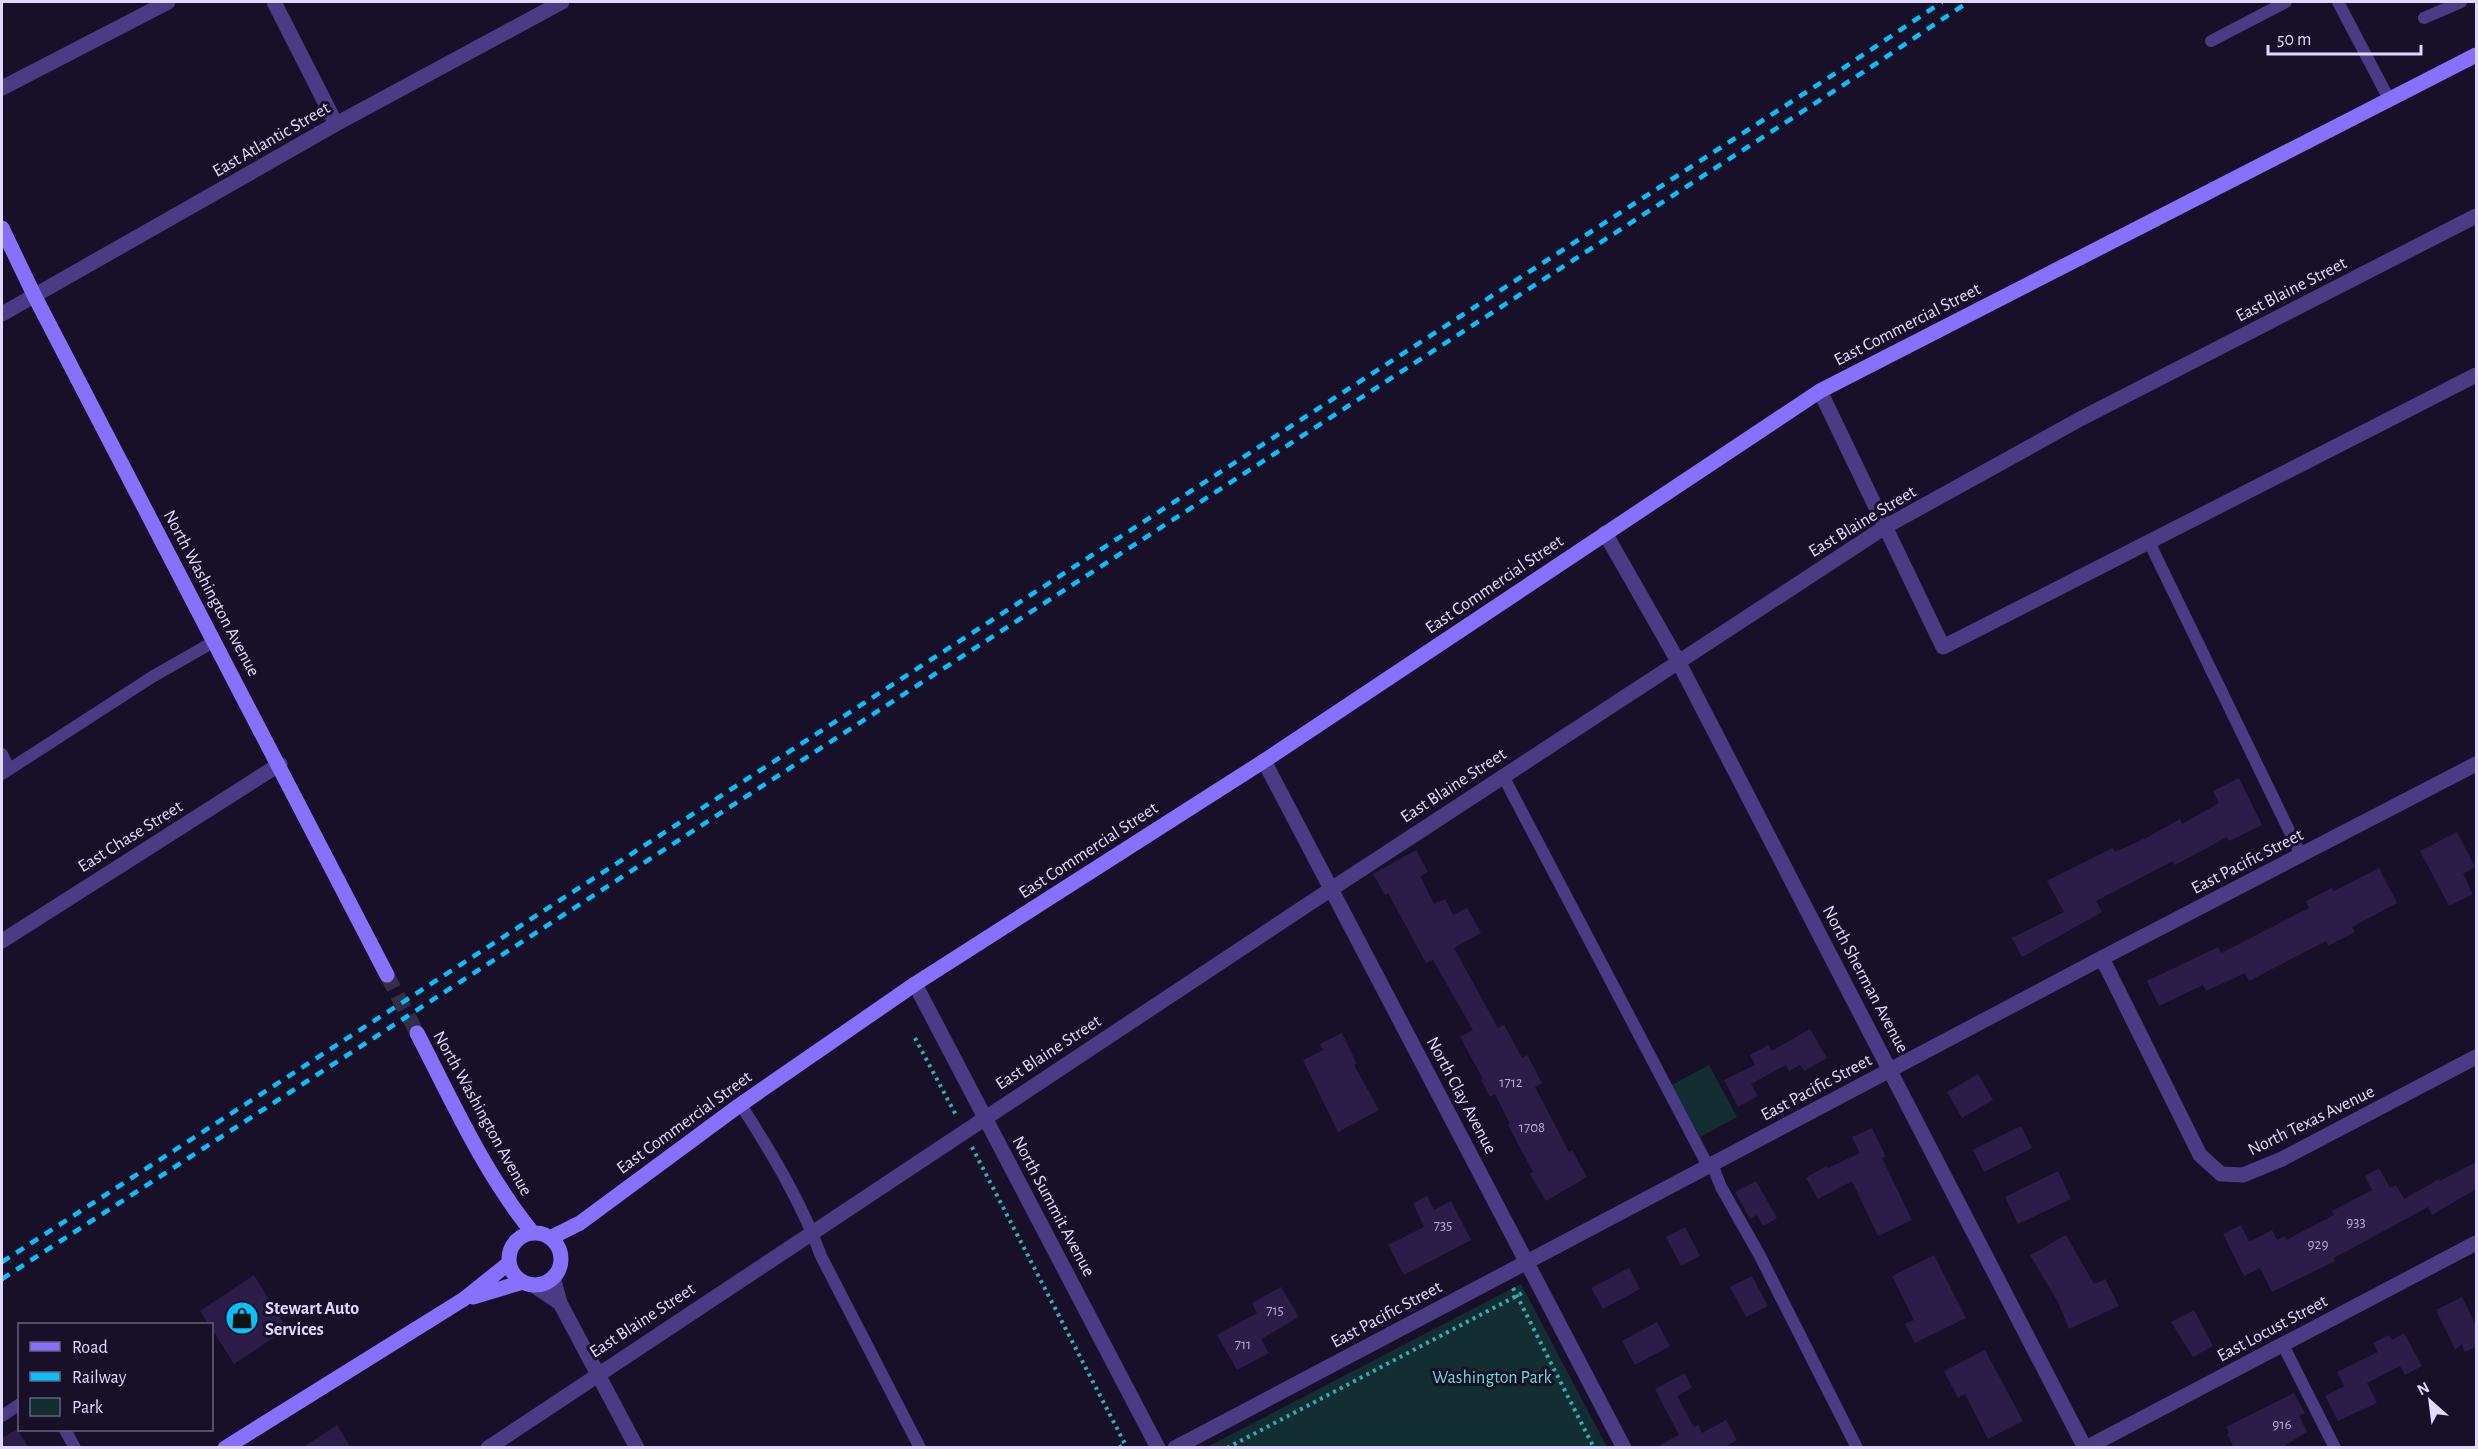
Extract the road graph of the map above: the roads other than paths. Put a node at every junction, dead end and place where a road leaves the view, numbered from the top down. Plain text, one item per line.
1 (168, 2) edge
2 (274, 2) edge
3 (562, 2) edge
4 (2286, 2) edge
5 (2338, 2) edge
6 (2461, 2) edge
7 (2424, 18) dead end
8 (2211, 41) dead end
9 (2476, 55) edge
10 (2, 88) edge
11 (2389, 99) junction
12 (336, 124) junction
13 (2476, 216) edge
14 (2, 228) edge
15 (35, 297) junction
16 (2, 314) edge
17 (2476, 375) edge
18 (1820, 391) junction
19 (1886, 527) junction
20 (1605, 533) junction
21 (2149, 542) junction
22 (215, 641) junction
23 (1678, 661) junction
24 (2, 754) edge
25 (1264, 761) junction
26 (280, 764) junction
27 (2476, 764) edge
28 (5, 771) edge
29 (1503, 776) junction
30 (2301, 855) junction
31 (1332, 888) junction
32 (2, 940) edge
33 (2103, 958) junction
34 (387, 975) tunnel mouth
35 (915, 984) junction
36 (417, 1033) tunnel mouth
37 (2476, 1057) edge
38 (1891, 1070) junction
39 (741, 1105) junction
40 (986, 1117) junction
41 (1710, 1165) junction
42 (516, 1212) junction
43 (580, 1223) junction
44 (812, 1231) junction
45 (533, 1233) junction
46 (550, 1238) junction
47 (2476, 1243) edge
48 (512, 1247) junction
49 (560, 1252) junction
50 (1527, 1262) junction
51 (509, 1263) junction
52 (554, 1278) junction
53 (528, 1284) junction
54 (464, 1299) junction
55 (560, 1303) junction
56 (2283, 1345) junction
57 (598, 1373) junction
58 (18, 1405) edge
59 (2, 1416) edge
60 (65, 1431) edge
61 (75, 1448) edge
62 (225, 1448) edge
63 (488, 1448) edge
64 (637, 1448) edge
65 (920, 1448) edge
66 (1158, 1448) edge
67 (1175, 1448) edge
68 (1624, 1448) edge
69 (1857, 1448) edge
70 (2086, 1448) edge
71 (2336, 1448) edge

1 - 10 street
2 - 12 street
3 - 12 street, East Atlantic Street
4 - 8 lane
5 - 11 lane
6 - 7 lane
9 - 11 street, East Commercial Street
11 - 18 street, East Commercial Street
12 - 15 street, East Atlantic Street
13 - 19 street, East Blaine Street
14 - 15 street, North Washington Avenue
15 - 16 street, East Atlantic Street
15 - 22 street, North Washington Avenue
17 - 21 street
18 - 19 street
18 - 20 street, East Commercial Street
19 - 21 street
19 - 23 street, East Blaine Street
20 - 23 street, North Sherman Avenue
20 - 25 street, East Commercial Street
21 - 30 lane
22 - 26 street, North Washington Avenue
22 - 28 lane
23 - 29 street, East Blaine Street
23 - 38 street, North Sherman Avenue
24 - 28 lane
25 - 31 street, North Clay Avenue
25 - 35 street, East Commercial Street
26 - 32 street, East Chase Street
26 - 34 street, North Washington Avenue
27 - 30 street, East Pacific Street
29 - 31 street, East Blaine Street
29 - 41 lane
30 - 33 street, East Pacific Street
31 - 40 street, East Blaine Street
31 - 50 street, North Clay Avenue
33 - 37 street, North Texas Avenue
33 - 38 street, East Pacific Street
35 - 39 street, East Commercial Street
35 - 40 street, North Summit Avenue
36 - 42 street, North Washington Avenue
38 - 41 street, East Pacific Street
38 - 70 street, North Sherman Avenue
39 - 43 street, East Commercial Street
39 - 44 lane
40 - 44 street, East Blaine Street
40 - 66 street, North Summit Avenue
41 - 50 street, East Pacific Street
41 - 69 lane
42 - 45 street, North Washington Avenue
42 - 48 street, North Washington Avenue
43 - 46 street, East Commercial Street
43 - 49 street, East Commercial Street
44 - 57 street, East Blaine Street
44 - 65 lane
45 - 46 street
45 - 48 street
46 - 49 street
47 - 56 street, East Locust Street
48 - 51 street
49 - 52 street
50 - 67 street, East Pacific Street
50 - 68 street, North Clay Avenue
51 - 53 street
51 - 54 street
52 - 53 street
52 - 55 street
53 - 54 street
53 - 55 street
54 - 62 street
55 - 57 street
56 - 70 street, East Locust Street
56 - 71 lane
57 - 63 street, East Blaine Street
57 - 64 street
58 - 59 lane
60 - 61 lane

